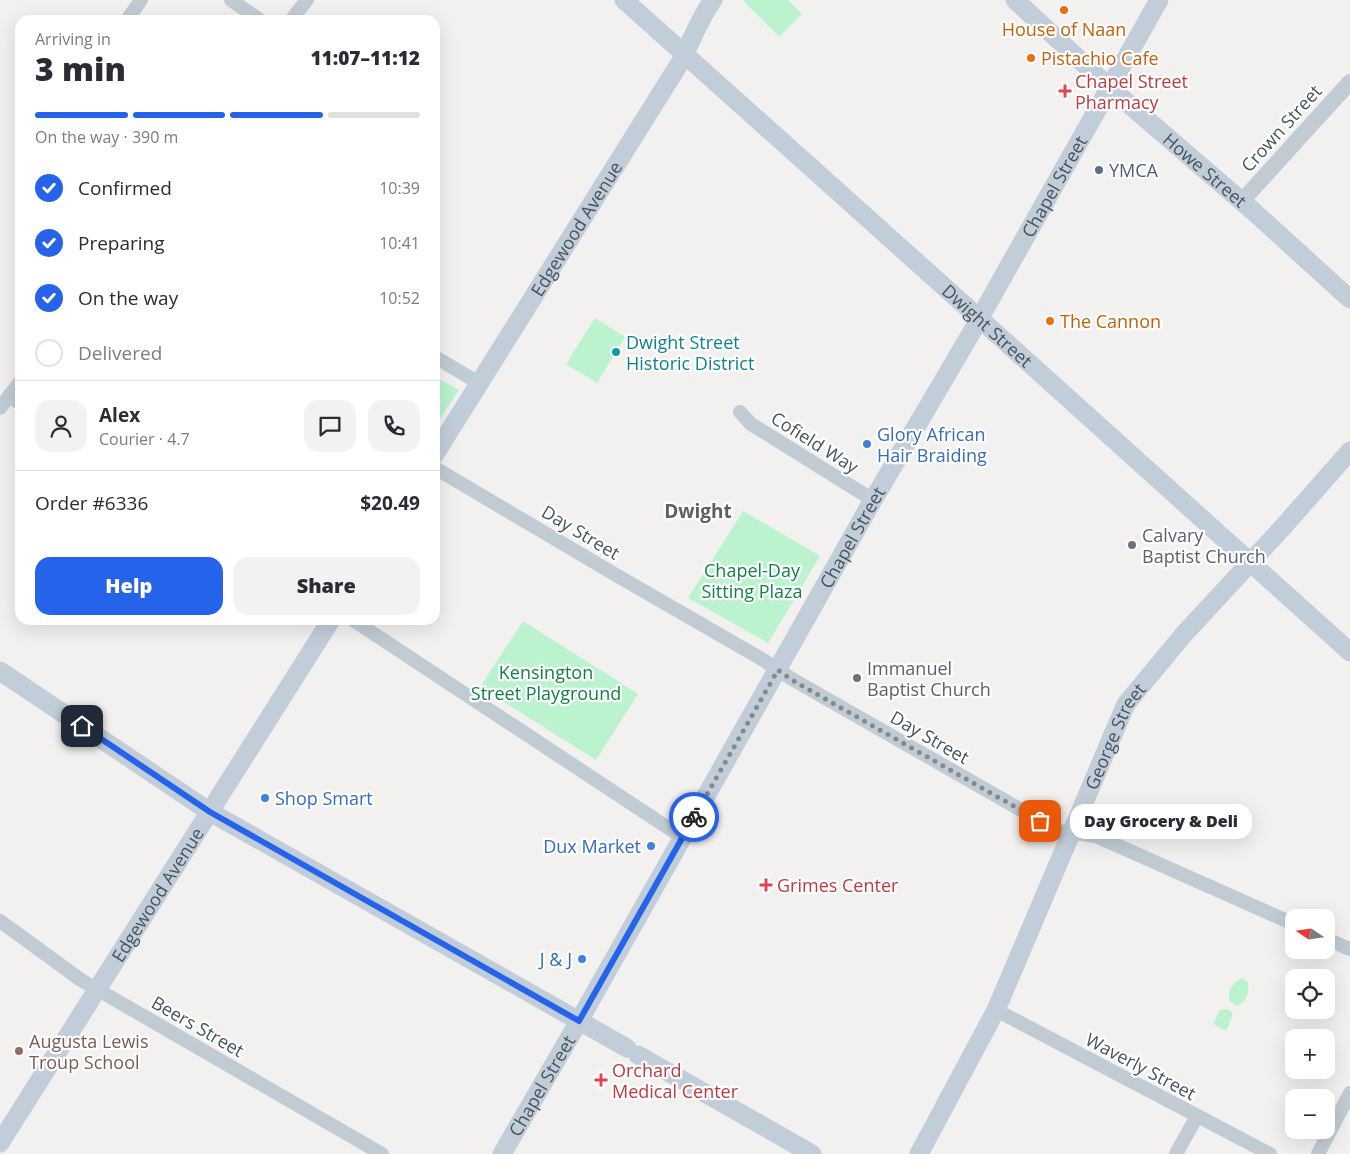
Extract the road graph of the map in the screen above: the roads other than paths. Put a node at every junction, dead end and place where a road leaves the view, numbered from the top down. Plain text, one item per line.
1 (141, 0) edge
2 (230, 0) edge
3 (307, 0) edge
4 (624, 0) edge
5 (713, 0) edge
6 (1015, 0) edge
7 (1159, 0) edge
8 (130, 15) edge
9 (252, 15) edge
10 (295, 15) edge
11 (685, 54) junction
12 (1350, 82) edge
13 (1109, 87) junction
14 (1242, 201) junction
15 (1350, 299) edge
16 (979, 318) junction
17 (440, 360) edge
18 (480, 384) junction
19 (15, 400) edge
20 (0, 408) edge
21 (740, 412) dead end
22 (440, 446) edge
23 (1350, 451) edge
24 (440, 471) edge
25 (873, 500) junction
26 (1250, 562) junction
27 (328, 625) edge
28 (361, 625) edge
29 (1350, 652) edge
30 (778, 670) junction
31 (0, 671) edge
32 (210, 812) junction
33 (1073, 832) junction
34 (682, 837) junction
35 (1285, 920) edge
36 (0, 921) edge
37 (1335, 943) edge
38 (1350, 949) edge
39 (97, 989) junction
40 (996, 1010) junction
41 (579, 1021) junction
42 (1350, 1093) edge
43 (1197, 1116) junction
44 (0, 1143) edge
45 (382, 1154) edge
46 (502, 1154) edge
47 (812, 1154) edge
48 (919, 1154) edge
49 (1176, 1154) edge
50 (1270, 1154) edge
51 (1318, 1154) edge

1 - 8 street
2 - 9 street
3 - 10 street
4 - 11 main road, Dwight Street
5 - 11 main road, Edgewood Avenue
6 - 13 main road, Howe Street
7 - 13 main road, Chapel Street
11 - 16 main road, Dwight Street
11 - 18 main road, Edgewood Avenue
12 - 14 street, Crown Street
13 - 14 main road, Howe Street
13 - 16 main road, Chapel Street
14 - 15 main road, Howe Street
16 - 25 main road, Chapel Street
16 - 26 main road, Dwight Street
17 - 18 street
18 - 22 main road, Edgewood Avenue
19 - 20 street
21 - 25 street, Cofield Way
23 - 26 main road, George Street
24 - 30 street, Day Street
25 - 30 main road, Chapel Street
26 - 29 main road, Dwight Street
26 - 33 main road, George Street
27 - 32 main road, Edgewood Avenue
28 - 34 street
30 - 33 street, Day Street
30 - 34 main road, Chapel Street
31 - 32 main road
32 - 39 main road, Edgewood Avenue
32 - 41 main road
33 - 35 street, Day Street
33 - 40 main road, George Street
34 - 41 main road, Chapel Street
36 - 39 street, Beers Street
37 - 38 street
39 - 44 main road, Edgewood Avenue
39 - 45 street, Beers Street
40 - 43 street, Waverly Street
40 - 48 main road, George Street
41 - 46 main road, Chapel Street
41 - 47 main road
42 - 51 street
43 - 49 street
43 - 50 street, Waverly Street

